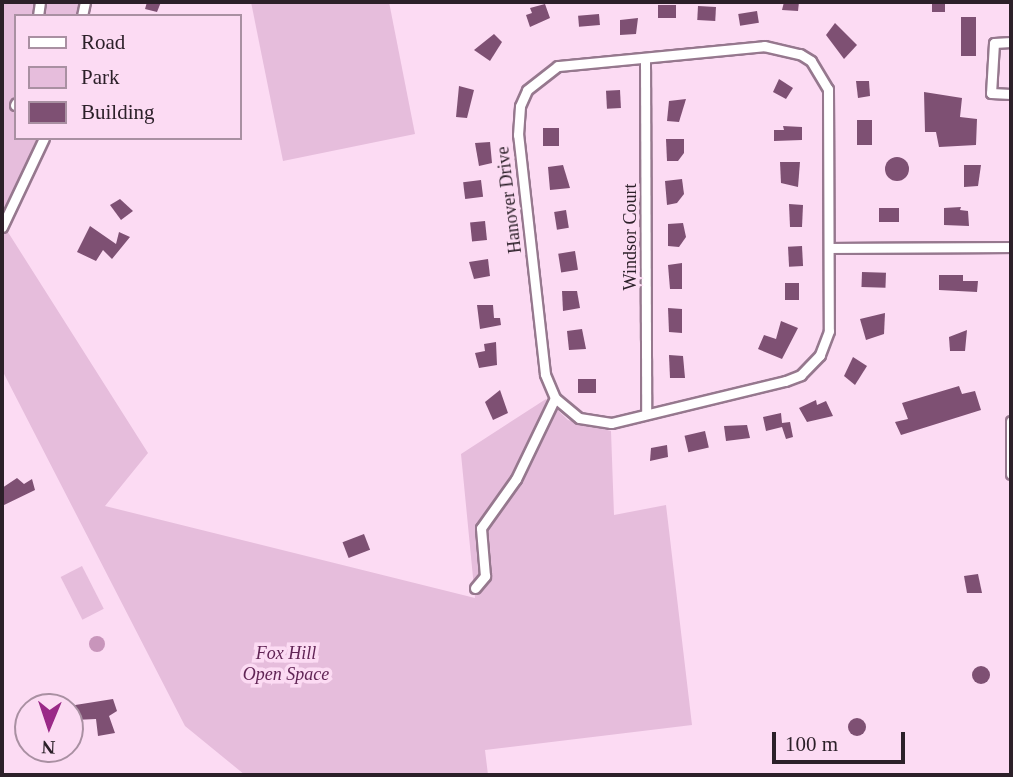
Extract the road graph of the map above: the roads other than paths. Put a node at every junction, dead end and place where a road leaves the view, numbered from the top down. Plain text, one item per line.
1 (1011, 42) edge
2 (645, 59) junction
3 (1011, 93) edge
4 (43, 140) edge
5 (2, 227) edge
6 (1011, 247) edge
7 (830, 248) junction
8 (555, 398) junction
9 (646, 414) junction
10 (1011, 421) edge
11 (1011, 440) edge
12 (1011, 465) edge
13 (1011, 474) edge
14 (475, 589) dead end

1 - 3 street
2 - 7 street, Hanover Drive
2 - 8 street, Hanover Drive
2 - 9 street, Windsor Court
4 - 5 street
6 - 7 street
7 - 9 street, Hanover Drive
8 - 9 street, Hanover Drive
8 - 14 street
10 - 11 street
11 - 12 street
12 - 13 street

